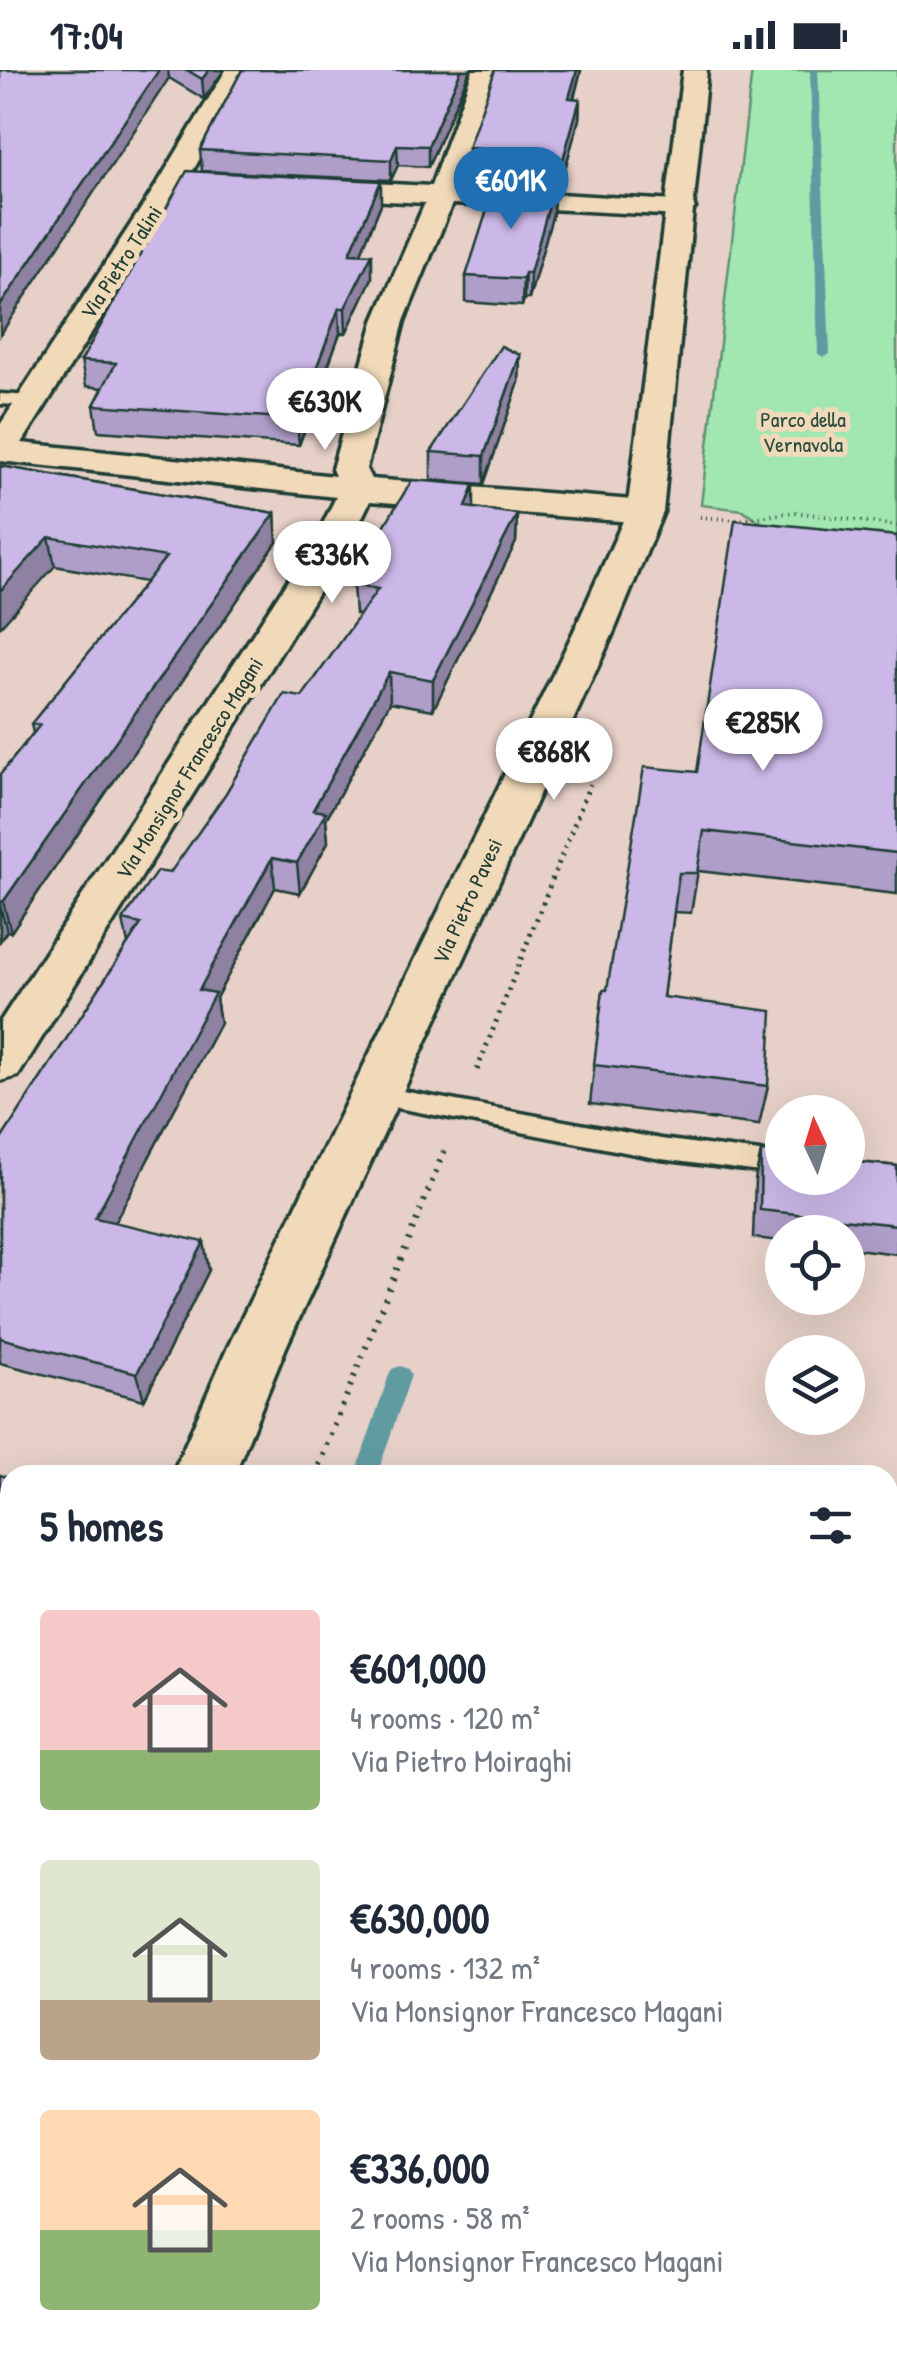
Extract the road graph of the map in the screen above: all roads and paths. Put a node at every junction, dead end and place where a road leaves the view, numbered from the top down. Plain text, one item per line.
1 (238, 70) edge
2 (485, 70) edge
3 (695, 70) edge
4 (173, 181) junction
5 (442, 195) junction
6 (681, 208) junction
7 (0, 399) edge
8 (32, 402) junction
9 (10, 452) edge
10 (0, 486) edge
11 (358, 490) junction
12 (645, 512) junction
13 (897, 526) edge
14 (0, 1063) edge
15 (376, 1095) junction
16 (765, 1163) edge
17 (207, 1465) edge

1 - 4 street, Via Pietro Talini
2 - 5 street, Via Monsignor Francesco Magani
3 - 6 street, Via Pietro Pavesi
4 - 5 street
4 - 8 street, Via Pietro Talini
5 - 6 street
5 - 11 street, Via Monsignor Francesco Magani
6 - 12 street, Via Pietro Pavesi
7 - 8 lane
8 - 9 street, Via Pietro Talini
9 - 10 street, Via Pietro Talini
9 - 11 street
11 - 12 street
11 - 14 street, Via Monsignor Francesco Magani
12 - 13 path
12 - 15 street, Via Pietro Pavesi
15 - 16 lane
15 - 17 street, Via Pietro Pavesi

